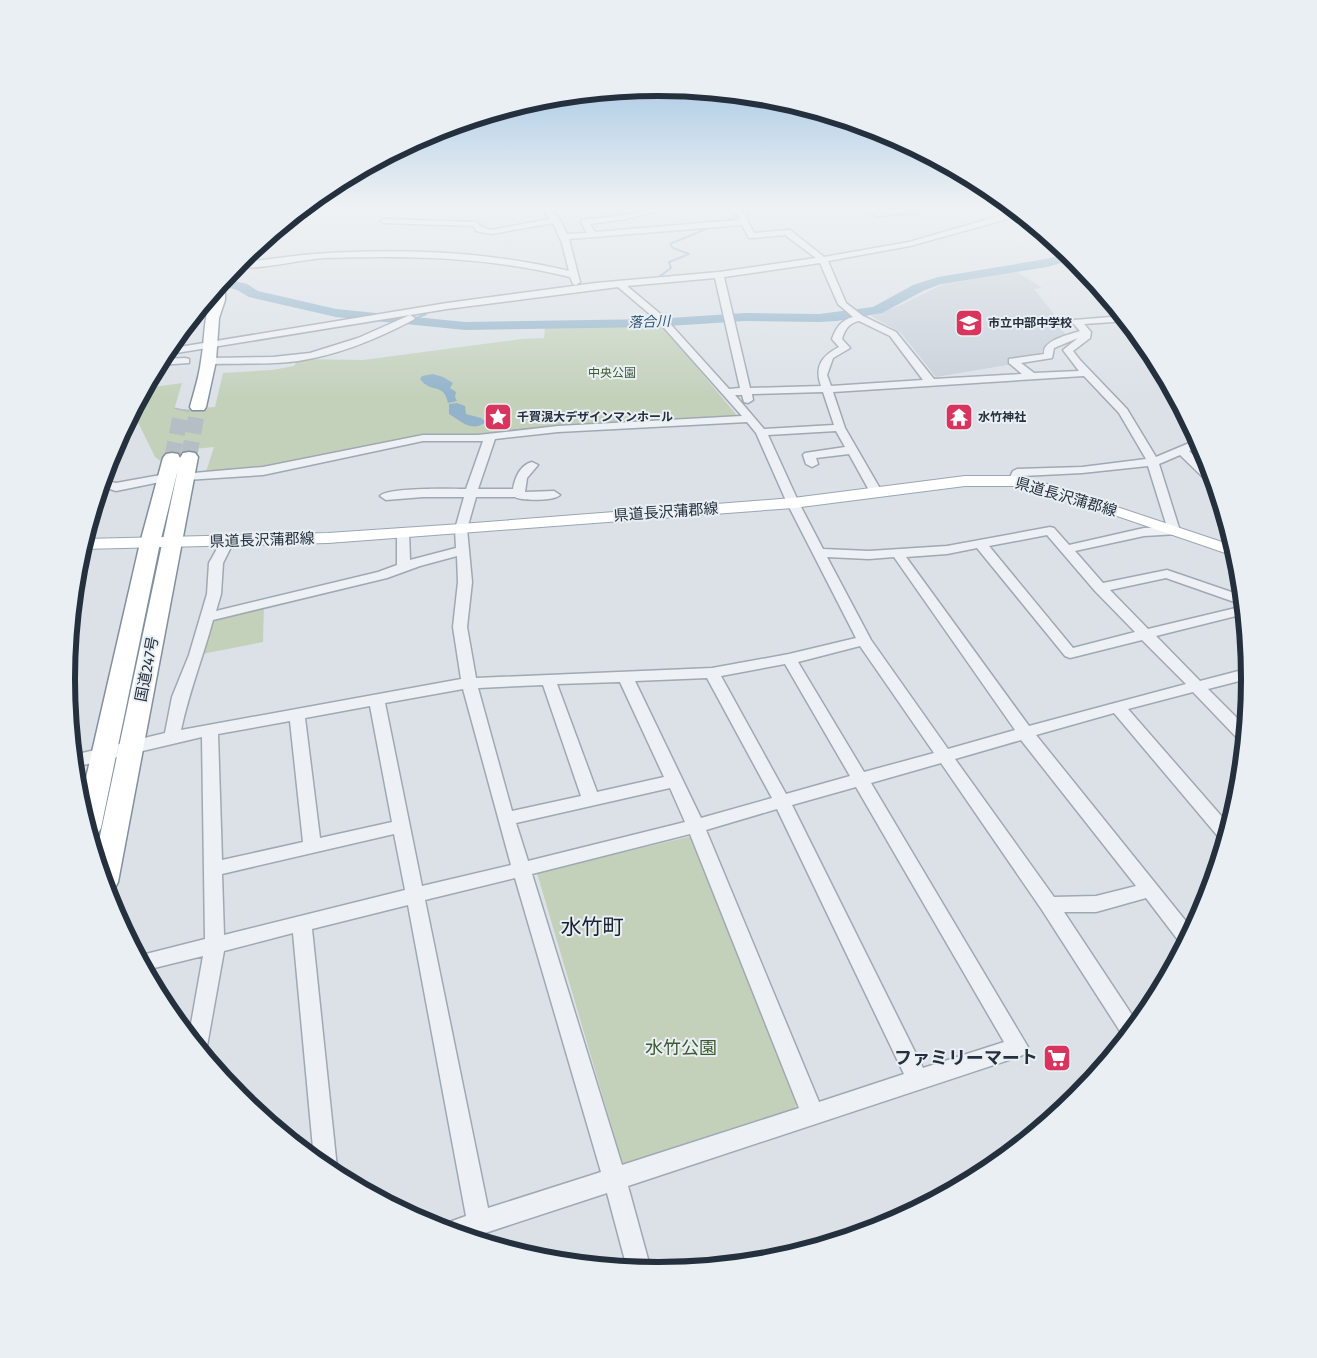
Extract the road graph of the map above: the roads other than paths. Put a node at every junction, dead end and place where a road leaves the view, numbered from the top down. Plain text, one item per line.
1 (561, 271) edge
2 (573, 271) edge
3 (744, 271) edge
4 (828, 271) edge
5 (574, 275) junction
6 (719, 275) junction
7 (620, 284) junction
8 (577, 289) junction
9 (218, 296) edge
10 (424, 311) junction
11 (203, 315) edge
12 (857, 316) junction
13 (1117, 320) edge
14 (1086, 332) junction
15 (211, 344) junction
16 (195, 347) junction
17 (177, 350) edge
18 (186, 361) dead end
19 (209, 361) junction
20 (169, 362) edge
21 (1088, 373) junction
22 (1032, 377) junction
23 (931, 383) junction
24 (827, 389) junction
25 (745, 391) junction
26 (726, 392) junction
27 (186, 393) tunnel mouth
28 (198, 407) tunnel mouth
29 (754, 425) junction
30 (840, 428) junction
31 (490, 437) junction
32 (1193, 445) edge
33 (852, 450) junction
34 (1180, 450) junction
35 (1153, 462) junction
36 (812, 464) dead end
37 (532, 465) dead end
38 (178, 467) junction
39 (1204, 472) edge
40 (1014, 481) junction
41 (108, 485) edge
42 (876, 492) junction
43 (471, 493) junction
44 (519, 494) junction
45 (554, 495) dead end
46 (386, 496) dead end
47 (793, 502) junction
48 (461, 529) junction
49 (1174, 531) junction
50 (403, 532) junction
51 (228, 541) junction
52 (160, 543) junction
53 (91, 544) edge
54 (980, 544) junction
55 (1066, 549) junction
56 (1227, 549) edge
57 (463, 550) junction
58 (819, 553) junction
59 (897, 554) junction
60 (404, 567) junction
61 (1100, 588) junction
62 (1236, 599) edge
63 (1238, 611) edge
64 (208, 617) junction
65 (1144, 634) junction
66 (864, 641) junction
67 (789, 659) junction
68 (712, 672) junction
69 (1242, 675) edge
70 (624, 676) junction
71 (548, 679) junction
72 (469, 683) junction
73 (1198, 686) junction
74 (378, 700) junction
75 (1117, 707) junction
76 (297, 714) junction
77 (210, 730) junction
78 (1240, 730) edge
79 (1025, 733) junction
80 (172, 737) junction
81 (132, 748) junction
82 (104, 755) junction
83 (944, 757) junction
84 (81, 760) edge
85 (861, 780) junction
86 (673, 781) junction
87 (591, 800) junction
88 (782, 802) junction
89 (91, 814) edge
90 (506, 819) junction
91 (402, 826) junction
92 (696, 826) junction
93 (1222, 829) edge
94 (312, 847) junction
95 (107, 869) edge
96 (213, 869) junction
97 (522, 870) junction
98 (1148, 890) junction
99 (416, 896) junction
100 (1049, 906) junction
101 (302, 925) junction
102 (1184, 933) edge
103 (215, 945) junction
104 (148, 962) edge
105 (1127, 1026) edge
106 (199, 1037) edge
107 (918, 1080) junction
108 (813, 1115) junction
109 (325, 1158) edge
110 (616, 1179) junction
111 (479, 1223) junction
112 (462, 1229) edge
113 (637, 1261) edge

1 - 5 street
2 - 5 street
3 - 6 street
4 - 12 street
5 - 8 street
6 - 7 street
6 - 25 street
7 - 8 street
7 - 26 street
8 - 10 street
9 - 15 highway
10 - 15 street
10 - 19 street
11 - 16 highway
12 - 23 street
12 - 24 street
13 - 14 street
14 - 21 street
14 - 22 street
15 - 16 street
15 - 19 highway
16 - 17 street
16 - 27 highway
18 - 20 street
19 - 28 highway
21 - 22 street
21 - 35 street
22 - 23 street
23 - 24 street
24 - 25 street
24 - 30 street
25 - 26 street
25 - 29 street
26 - 29 street
29 - 30 street
29 - 31 street
29 - 47 street
30 - 33 street
31 - 38 street
31 - 43 street
32 - 34 street
33 - 36 street
33 - 42 street
34 - 35 street
34 - 39 street
35 - 40 street
35 - 49 street
37 - 44 street
38 - 41 street
38 - 52 highway, 国道247号
40 - 42 main road, 県道長沢蒲郡線
40 - 49 main road, 県道長沢蒲郡線
42 - 47 main road, 県道長沢蒲郡線
43 - 44 street
43 - 46 street
43 - 48 street
44 - 45 street
47 - 48 main road, 県道長沢蒲郡線
47 - 58 street
48 - 50 main road, 県道長沢蒲郡線
48 - 57 street
49 - 55 street
49 - 56 main road, 県道長沢蒲郡線
50 - 51 main road, 県道長沢蒲郡線
50 - 60 street
51 - 52 main road, 県道長沢蒲郡線
51 - 64 street
52 - 53 main road, 県道長沢蒲郡線
52 - 81 highway, 国道247号
52 - 82 highway, 国道247号
54 - 55 street
54 - 59 street
54 - 65 street
55 - 61 street
57 - 60 street
57 - 72 street
58 - 59 street
58 - 66 street
59 - 79 street
60 - 64 street
61 - 62 street
61 - 65 street
63 - 65 street
64 - 80 street
65 - 73 street
66 - 67 street
66 - 83 street
67 - 68 street
67 - 85 street
68 - 70 street
68 - 88 street
69 - 73 street
70 - 71 street
70 - 86 street
71 - 72 street
71 - 87 street
72 - 74 street
72 - 90 street
73 - 75 street
73 - 78 street
74 - 76 street
74 - 91 street
75 - 79 street
75 - 93 street
76 - 77 street
76 - 94 street
77 - 80 street
77 - 96 street
79 - 83 street
79 - 98 street
80 - 81 street
81 - 82 street
81 - 95 highway, 国道247号
82 - 84 street
82 - 89 highway, 国道247号
83 - 85 street
83 - 100 street
85 - 88 street
85 - 107 street
86 - 87 street
86 - 92 street
87 - 90 street
88 - 92 street
88 - 107 street
90 - 97 street
91 - 94 street
91 - 99 street
92 - 97 street
92 - 108 street
94 - 96 street
96 - 103 street
97 - 99 street
97 - 110 street
98 - 100 street
98 - 102 street
99 - 101 street
99 - 111 street
100 - 105 street
101 - 103 street
101 - 109 street
103 - 104 street
103 - 106 street
107 - 108 street
108 - 110 street
110 - 111 street
110 - 113 street
111 - 112 street

